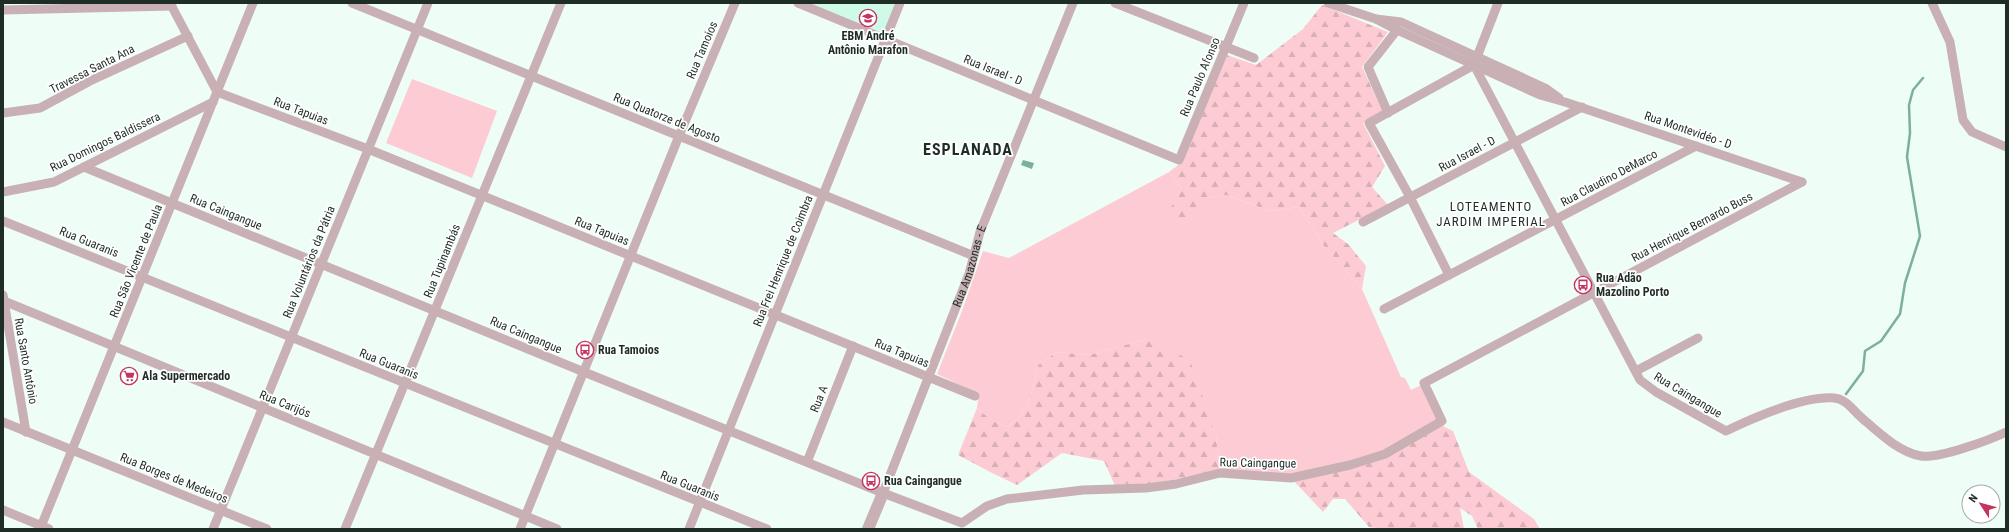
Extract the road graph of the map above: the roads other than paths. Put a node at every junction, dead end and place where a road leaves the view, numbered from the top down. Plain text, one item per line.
1 (253, 3) edge
2 (352, 3) edge
3 (428, 3) edge
4 (561, 3) edge
5 (735, 3) edge
6 (798, 3) edge
7 (900, 3) edge
8 (1073, 3) edge
9 (1115, 3) edge
10 (1244, 3) edge
11 (1328, 3) edge
12 (1498, 3) edge
13 (1932, 3) edge
14 (171, 4) edge
15 (3, 10) edge
16 (1376, 18) junction
17 (417, 29) junction
18 (1397, 30) junction
19 (188, 36) junction
20 (885, 39) junction
21 (1226, 48) junction
22 (1254, 58) dead end
23 (1475, 61) junction
24 (531, 76) junction
25 (217, 92) junction
26 (1034, 100) junction
27 (213, 102) junction
28 (1582, 108) junction
29 (3, 113) edge
30 (1388, 113) junction
31 (679, 136) junction
32 (1514, 143) junction
33 (1696, 146) junction
34 (2006, 147) edge
35 (368, 149) junction
36 (1179, 160) joint
37 (84, 167) junction
38 (1802, 182) joint
39 (3, 192) edge
40 (823, 194) junction
41 (482, 195) junction
42 (1410, 197) junction
43 (172, 203) junction
44 (3, 220) edge
45 (1555, 220) junction
46 (1363, 222) dead end
47 (631, 255) junction
48 (974, 256) junction
49 (322, 264) junction
50 (1449, 275) junction
51 (142, 277) junction
52 (1593, 293) junction
53 (3, 298) edge
54 (1384, 309) dead end
55 (435, 310) junction
56 (775, 314) junction
57 (291, 337) junction
58 (1698, 338) dead end
59 (114, 346) junction
60 (853, 346) junction
61 (584, 372) junction
62 (929, 376) junction
63 (1638, 376) junction
64 (405, 383) junction
65 (975, 396) dead end
66 (262, 408) junction
67 (3, 422) edge
68 (1442, 422) joint
69 (729, 430) junction
70 (26, 432) junction
71 (2006, 432) edge
72 (554, 444) junction
73 (72, 450) junction
74 (376, 454) junction
75 (806, 462) junction
76 (883, 493) junction
77 (700, 503) junction
78 (3, 510) edge
79 (220, 510) junction
80 (525, 516) junction
81 (43, 528) edge
82 (212, 529) edge
83 (267, 529) edge
84 (346, 529) edge
85 (520, 529) edge
86 (558, 529) edge
87 (689, 529) edge
88 (767, 529) edge
89 (868, 529) edge

1 - 25 street, Rua São Vicente de Paula
2 - 17 street, Rua Quatorze de Agosto
3 - 17 street, Rua Voluntários da Pátria
4 - 24 street, Rua Tupinambás
5 - 31 street, Rua Tamoios
6 - 20 street, Rua Israel - D
7 - 20 street, Rua Frei Henrique de Coimbra
8 - 26 street, Rua Amazonas - E
9 - 21 street
10 - 21 street, Rua Paulo Afonso
11 - 16 street, Rua Montevidéo - D
12 - 23 street
13 - 34 street
14 - 15 street
14 - 19 street
16 - 18 street, Rua Montevidéo - D
16 - 23 street, Rua Montevidéo - D
17 - 24 street, Rua Quatorze de Agosto
17 - 35 street, Rua Voluntários da Pátria
18 - 23 street, Rua Montevidéo - D
18 - 30 street
19 - 25 street
19 - 29 street, Travessa Santa Ana
20 - 26 street, Rua Israel - D
20 - 40 street, Rua Frei Henrique de Coimbra
21 - 22 street
21 - 36 street, Rua Paulo Afonso
23 - 28 street, Rua Montevidéo - D
23 - 30 street
23 - 32 street
24 - 31 street, Rua Quatorze de Agosto
24 - 41 street, Rua Tupinambás
25 - 27 street, Rua São Vicente de Paula
25 - 35 street, Rua Tapuias
26 - 36 street, Rua Israel - D
26 - 48 street, Rua Amazonas - E
27 - 37 street, Rua Domingos Baldissera
27 - 43 street, Rua São Vicente de Paula
28 - 32 street, Rua Israel - D
28 - 33 street, Rua Montevidéo - D
30 - 42 street
31 - 40 street, Rua Quatorze de Agosto
31 - 47 street, Rua Tamoios
32 - 42 street, Rua Israel - D
32 - 45 street
33 - 38 street, Rua Montevidéo - D
33 - 45 street, Rua Claudino DeMarco
35 - 41 street, Rua Tapuias
35 - 49 street, Rua Voluntários da Pátria
37 - 39 street, Rua Domingos Baldissera
37 - 43 street, Rua Caingangue
38 - 52 street, Rua Henrique Bernardo Buss
40 - 48 street, Rua Quatorze de Agosto
40 - 56 street, Rua Frei Henrique de Coimbra
41 - 47 street, Rua Tapuias
41 - 55 street, Rua Tupinambás
42 - 46 street, Rua Israel - D
42 - 50 street
43 - 49 street, Rua Caingangue
43 - 51 street, Rua São Vicente de Paula
44 - 51 street, Rua Guaranis
45 - 50 street, Rua Claudino DeMarco
45 - 52 street
47 - 56 street, Rua Tapuias
47 - 61 street, Rua Tamoios
48 - 62 street, Rua Amazonas - E
49 - 55 street, Rua Caingangue
49 - 57 street, Rua Voluntários da Pátria
50 - 54 street, Rua Claudino DeMarco
51 - 57 street, Rua Guaranis
51 - 59 street, Rua São Vicente de Paula
52 - 63 street
52 - 68 street, Rua Henrique Bernardo Buss
53 - 59 street, Rua Carijós
53 - 70 street, Rua Santo Antônio
55 - 61 street, Rua Caingangue
55 - 64 street, Rua Tupinambás
56 - 60 street, Rua Tapuias
56 - 69 street, Rua Frei Henrique de Coimbra
57 - 64 street, Rua Guaranis
57 - 66 street, Rua Voluntários da Pátria
58 - 63 street
59 - 66 street, Rua Carijós
59 - 73 street, Rua São Vicente de Paula
60 - 62 street, Rua Tapuias
60 - 75 street, Rua A
61 - 69 street, Rua Caingangue
61 - 72 street, Rua Tamoios
62 - 65 street, Rua Tapuias
62 - 76 street, Rua Amazonas - E
63 - 71 street, Rua Caingangue
64 - 72 street, Rua Guaranis
64 - 74 street, Rua Tupinambás
66 - 74 street, Rua Carijós
66 - 79 street, Rua Voluntários da Pátria
67 - 70 street, Rua Borges de Medeiros
68 - 76 street, Rua Caingangue
69 - 75 street, Rua Caingangue
69 - 77 street, Rua Frei Henrique de Coimbra
70 - 73 street, Rua Borges de Medeiros
72 - 77 street, Rua Guaranis
72 - 80 street, Rua Tamoios
73 - 79 street, Rua Borges de Medeiros
73 - 81 street, Rua São Vicente de Paula
74 - 80 street, Rua Carijós
74 - 84 street, Rua Tupinambás
75 - 76 street, Rua Caingangue
76 - 89 street, Rua Amazonas - E
77 - 87 street, Rua Frei Henrique de Coimbra
77 - 88 street, Rua Guaranis
78 - 81 street
79 - 82 street, Rua Voluntários da Pátria
79 - 83 street, Rua Borges de Medeiros
80 - 85 street, Rua Tamoios
80 - 86 street, Rua Carijós

